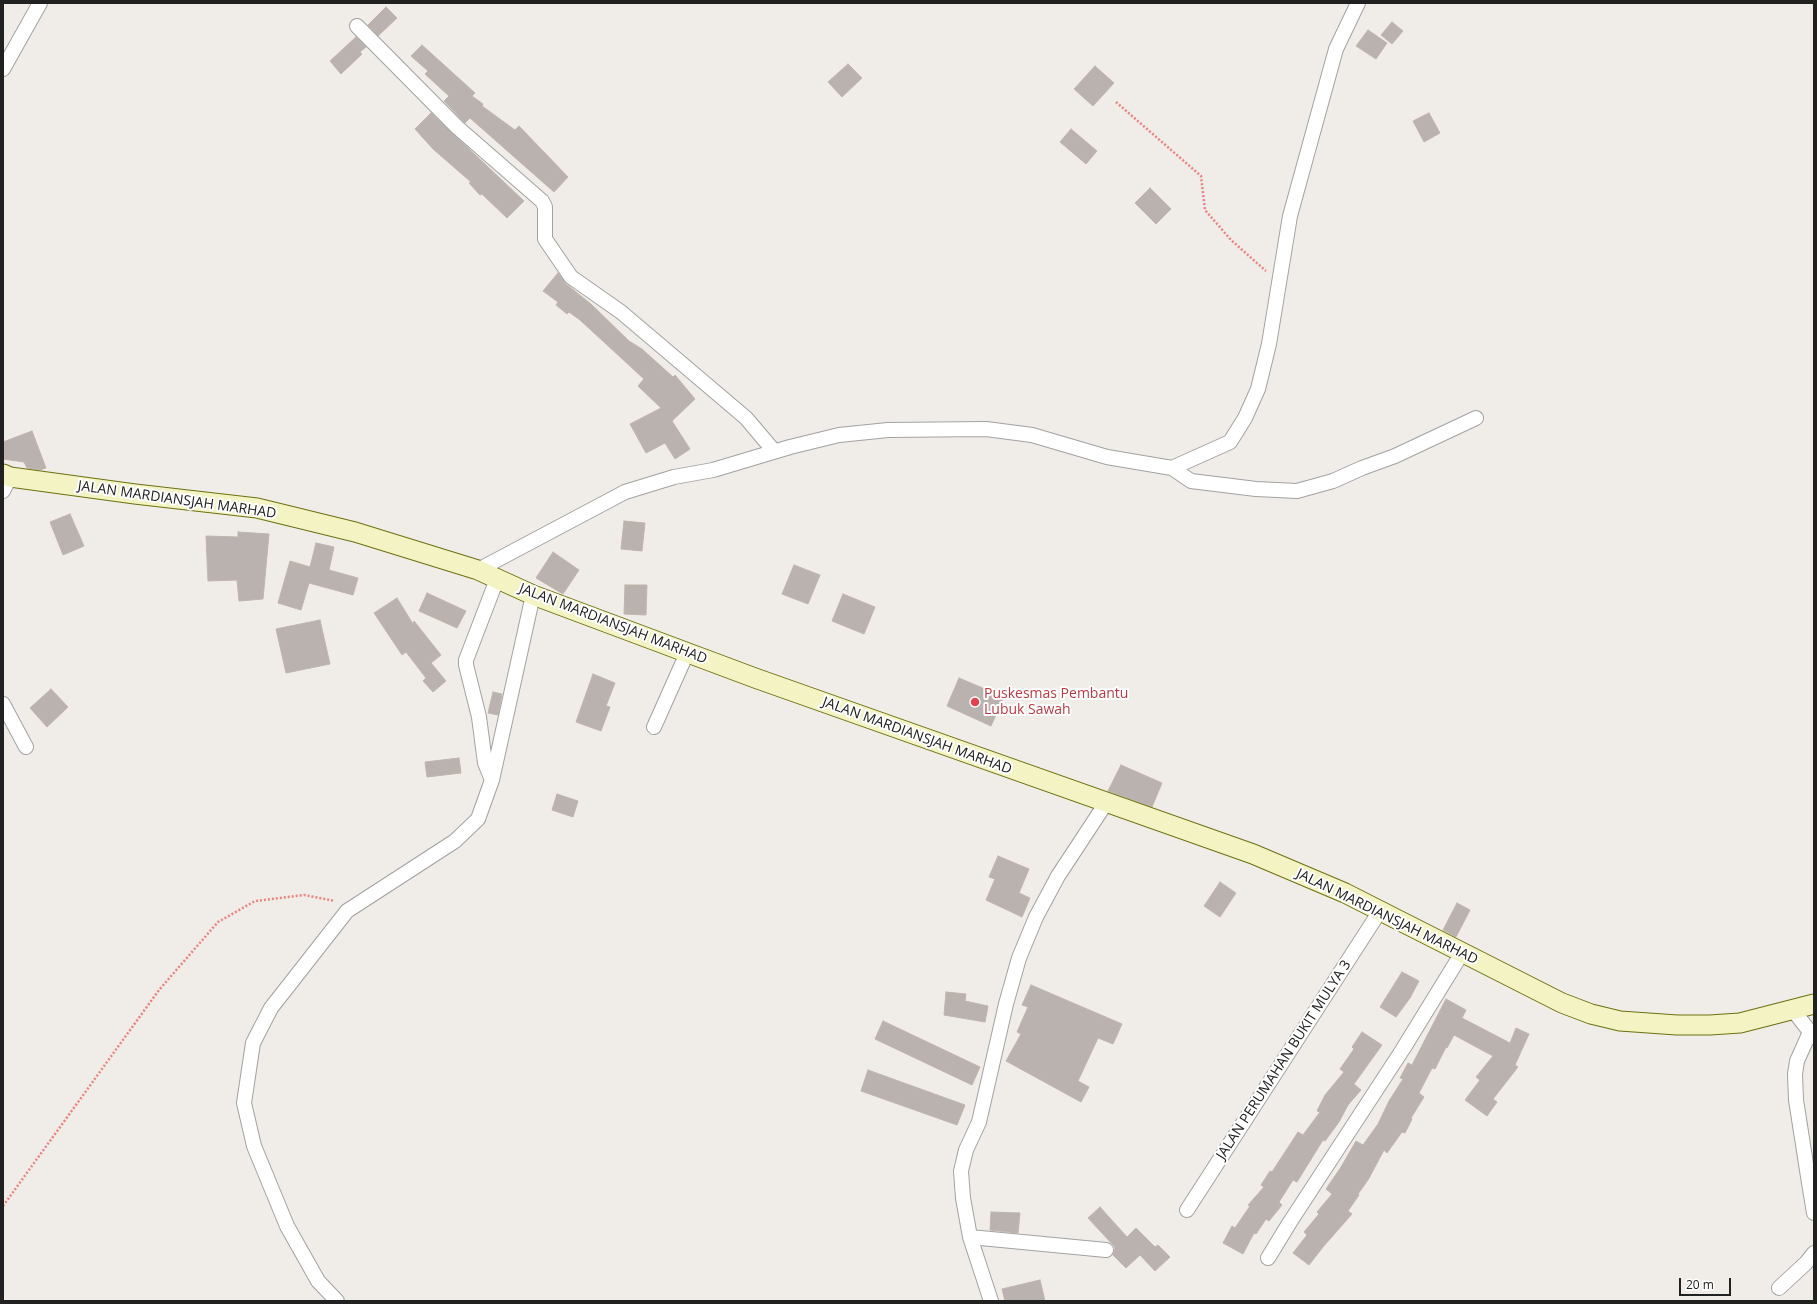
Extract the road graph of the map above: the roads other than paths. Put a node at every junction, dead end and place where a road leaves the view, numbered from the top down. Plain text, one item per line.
1 (40, 3) edge
2 (1358, 3) edge
3 (357, 26) dead end
4 (3, 69) edge
5 (1476, 418) dead end
6 (774, 451) junction
7 (1172, 468) junction
8 (5, 481) edge
9 (478, 570) junction
10 (497, 579) junction
11 (533, 595) junction
12 (687, 653) junction
13 (3, 704) edge
14 (654, 727) dead end
15 (26, 747) dead end
16 (492, 780) junction
17 (1106, 803) junction
18 (1380, 911) junction
19 (1462, 952) junction
20 (1814, 1004) edge
21 (1794, 1010) junction
22 (1812, 1035) edge
23 (1812, 1182) edge
24 (1187, 1210) dead end
25 (1814, 1213) edge
26 (970, 1237) junction
27 (1106, 1250) dead end
28 (1814, 1253) edge
29 (1268, 1258) dead end
30 (1779, 1288) dead end
31 (337, 1301) edge
32 (991, 1301) edge

1 - 4 street
2 - 7 street
3 - 6 street
5 - 7 street
6 - 7 street
6 - 9 street
8 - 9 street, JALAN MARDIANSJAH MARHAD
9 - 10 street, JALAN MARDIANSJAH MARHAD
10 - 11 street, JALAN MARDIANSJAH MARHAD
10 - 16 street
11 - 12 street, JALAN MARDIANSJAH MARHAD
11 - 16 street
12 - 14 street
12 - 17 street, JALAN MARDIANSJAH MARHAD
13 - 15 street
16 - 31 street
17 - 18 street, JALAN MARDIANSJAH MARHAD
17 - 26 street
18 - 19 street, JALAN MARDIANSJAH MARHAD
18 - 24 street, JALAN PERUMAHAN BUKIT MULYA 3
19 - 21 street, JALAN MARDIANSJAH MARHAD
19 - 29 street
20 - 21 street, JALAN MARDIANSJAH MARHAD
21 - 22 street
22 - 23 street
23 - 25 street
26 - 27 street
26 - 32 street
28 - 30 street

